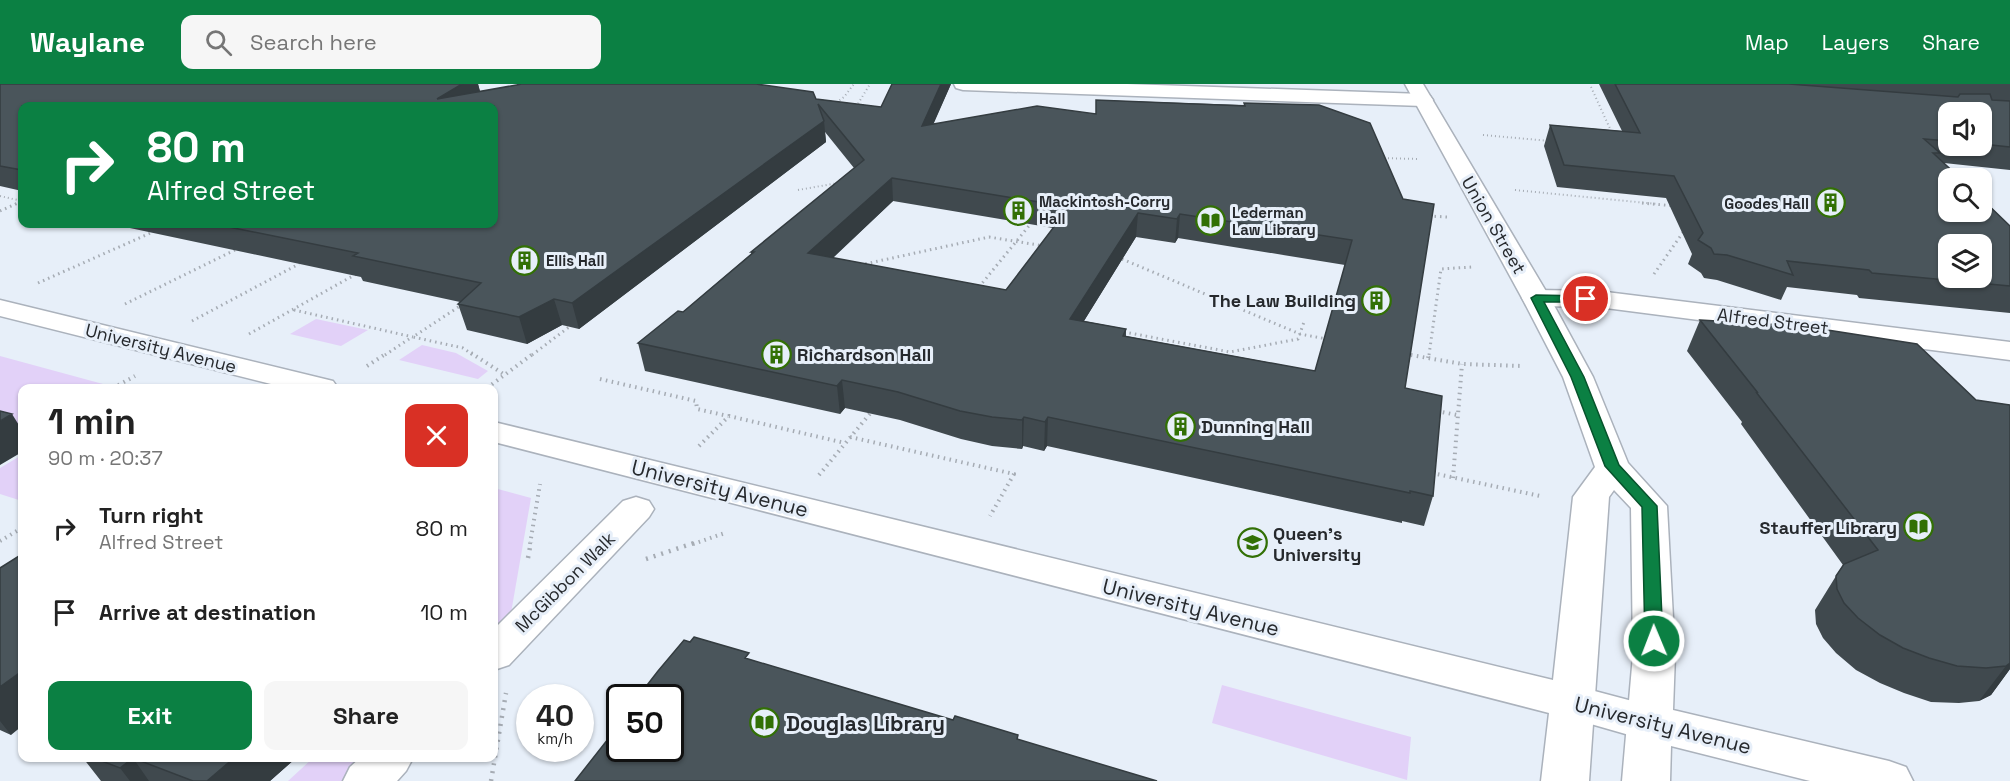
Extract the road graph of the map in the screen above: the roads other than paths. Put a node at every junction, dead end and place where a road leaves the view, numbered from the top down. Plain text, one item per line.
1 (963, 84) edge
2 (1418, 92) edge
3 (1536, 298) junction
4 (0, 308) edge
5 (2010, 351) edge
6 (306, 384) edge
7 (498, 433) edge
8 (1612, 466) junction
9 (636, 509) dead end
10 (498, 650) edge
11 (1572, 702) junction
12 (1650, 723) junction
13 (386, 762) edge
14 (367, 781) edge
15 (1565, 781) edge
16 (1646, 781) edge
17 (1890, 781) edge

1 - 2 main road
2 - 3 main road, Union Street
3 - 5 main road, Alfred Street
3 - 8 main road, Union Street
4 - 6 main road, University Avenue
7 - 11 main road, University Avenue
8 - 11 main road
8 - 12 main road, Union Street
9 - 10 main road, McGibbon Walk
11 - 12 main road, University Avenue
11 - 15 main road
12 - 16 main road, Union Street
12 - 17 main road, University Avenue
13 - 14 main road

